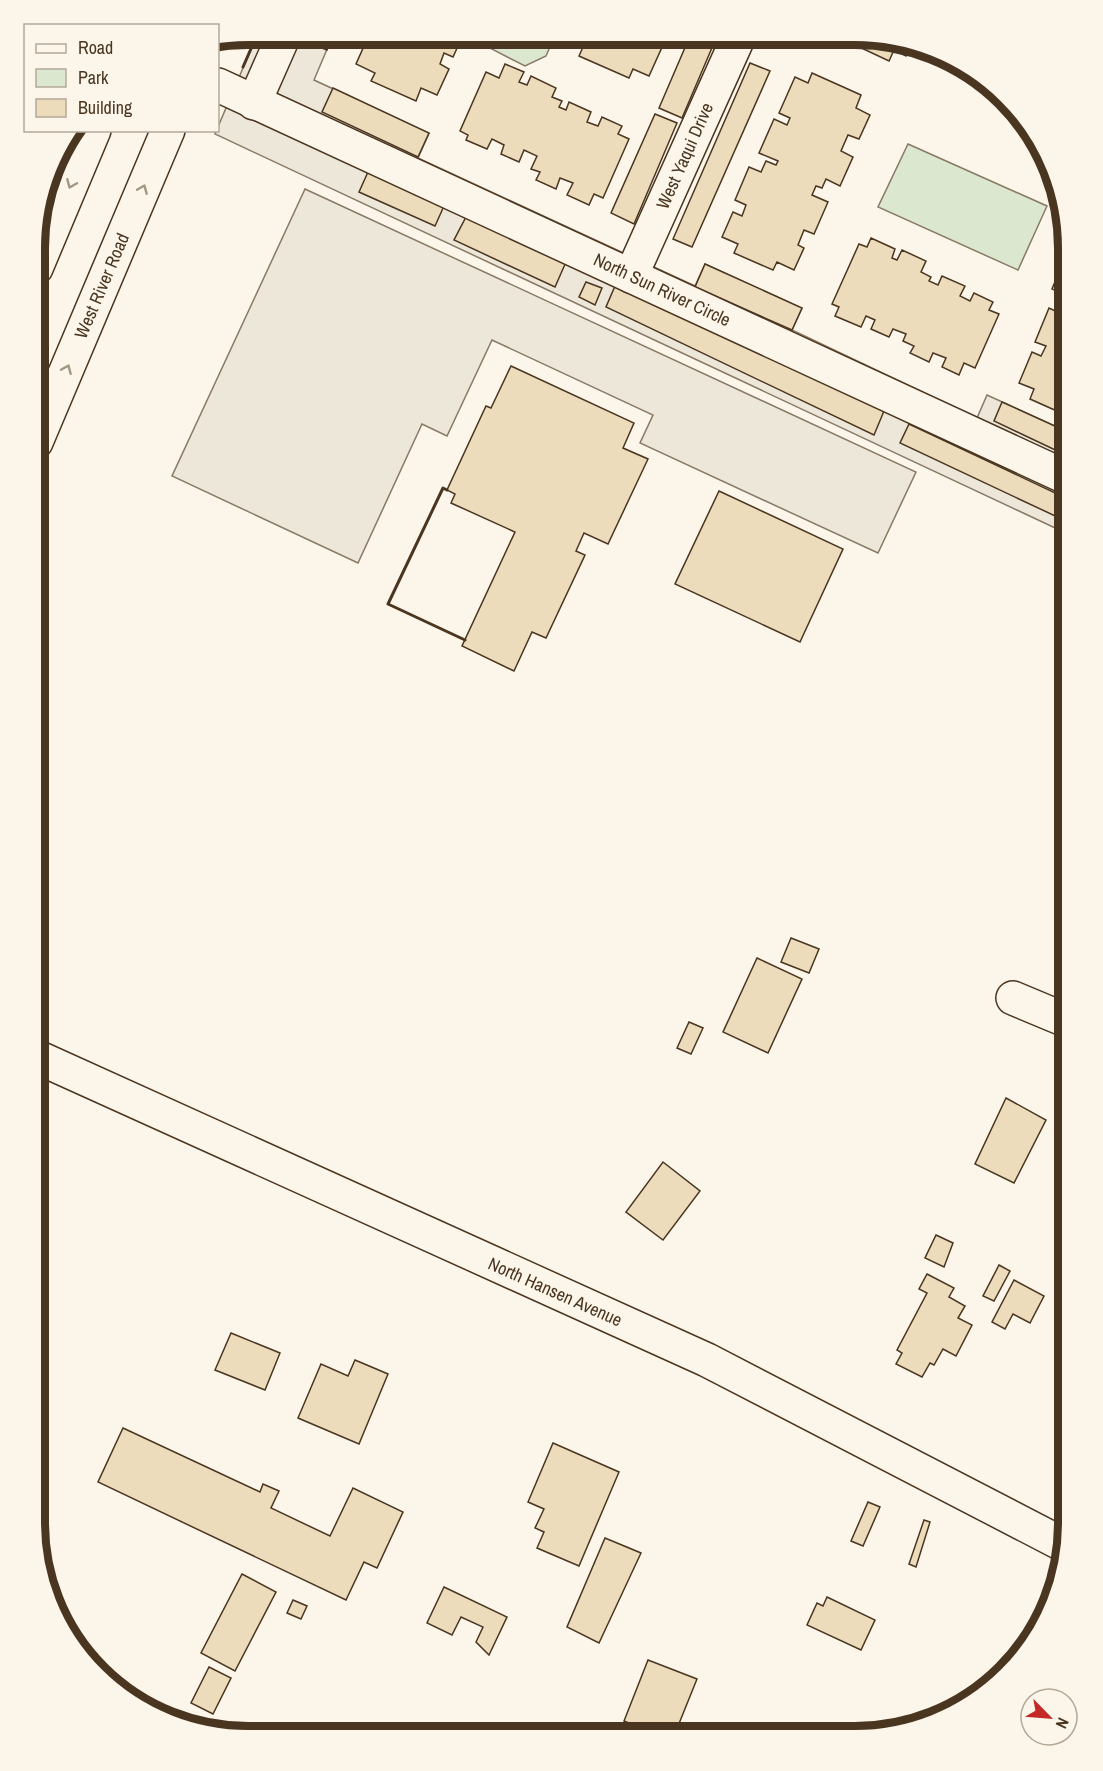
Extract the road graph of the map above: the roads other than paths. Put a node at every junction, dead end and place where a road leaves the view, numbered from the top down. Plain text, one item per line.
1 (280, 45) edge
2 (735, 45) edge
3 (219, 86) edge
4 (254, 103) junction
5 (93, 132) edge
6 (167, 132) edge
7 (45, 246) edge
8 (631, 276) junction
9 (45, 421) edge
10 (1058, 473) edge
11 (1013, 998) dead end
12 (1058, 1017) edge
13 (45, 1061) edge
14 (1057, 1541) edge

1 - 4 street
2 - 8 street, West Yaqui Drive
3 - 4 street, North Sun River Circle
4 - 8 street, North Sun River Circle
5 -> 7 street
9 -> 6 street, West River Road
8 - 10 street, North Sun River Circle
11 - 12 street
13 - 14 street, North Hansen Avenue

